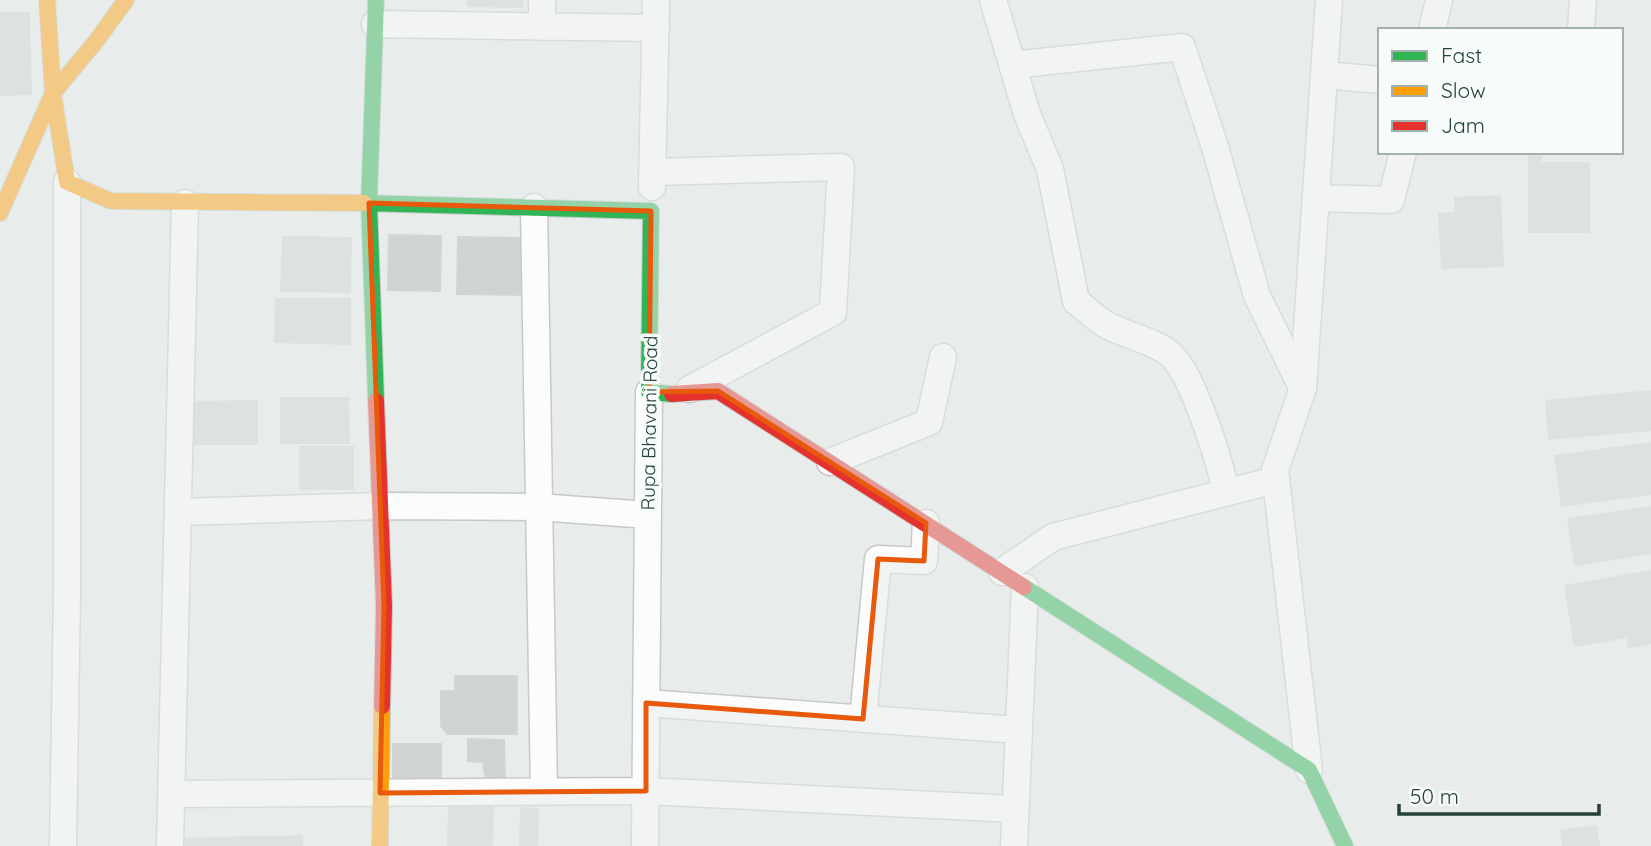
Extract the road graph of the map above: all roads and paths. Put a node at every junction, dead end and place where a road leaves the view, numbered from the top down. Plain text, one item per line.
1 (47, 0) edge
2 (126, 0) edge
3 (542, 0) edge
4 (656, 0) edge
5 (993, 0) edge
6 (1329, 0) edge
7 (1438, 0) edge
8 (1583, 0) edge
9 (376, 12) edge
10 (542, 27) junction
11 (656, 28) junction
12 (1432, 28) edge
13 (1581, 28) edge
14 (1013, 65) junction
15 (1324, 75) junction
16 (1378, 80) edge
17 (53, 93) junction
18 (1402, 154) edge
19 (653, 172) junction
20 (67, 182) junction
21 (1316, 198) junction
22 (185, 203) junction
23 (369, 203) junction
24 (534, 207) junction
25 (651, 211) junction
26 (0, 213) edge
27 (943, 357) dead end
28 (1303, 388) junction
29 (649, 392) junction
30 (679, 395) junction
31 (830, 463) junction
32 (1275, 480) junction
33 (1226, 492) junction
34 (381, 506) junction
35 (538, 507) junction
36 (178, 512) junction
37 (648, 515) junction
38 (926, 523) junction
39 (1002, 572) junction
40 (1025, 587) junction
41 (646, 703) junction
42 (863, 719) junction
43 (1019, 730) junction
44 (1309, 771) junction
45 (646, 791) junction
46 (544, 792) junction
47 (380, 793) junction
48 (172, 794) junction
49 (1015, 809) junction
50 (63, 846) edge
51 (170, 846) edge
52 (380, 846) edge
53 (645, 846) edge
54 (1014, 846) edge
55 (1345, 846) edge

1 - 17 main road
2 - 17 main road
3 - 10 street
4 - 11 street, Rupa Bhavani Road
5 - 14 street
6 - 15 street
7 - 12 street
8 - 13 street
9 - 10 street
9 - 23 main road
10 - 11 street
11 - 19 street, Rupa Bhavani Road
14 - 28 street
14 - 33 street
15 - 16 street
15 - 21 street
17 - 20 main road
17 - 26 main road
18 - 21 street
19 - 25 street, Rupa Bhavani Road
19 - 30 street
20 - 22 main road
20 - 50 street
21 - 28 street
22 - 23 main road
22 - 36 street
23 - 24 main road
23 - 34 main road
24 - 25 main road
24 - 35 street
25 - 29 main road, Rupa Bhavani Road
27 - 31 street
28 - 32 street
29 - 30 main road
29 - 37 street, Rupa Bhavani Road
30 - 31 main road
31 - 38 main road
32 - 33 street
32 - 44 street
33 - 39 street
34 - 35 street
34 - 36 street
34 - 47 main road
35 - 37 street
35 - 46 street
36 - 48 street
37 - 41 street, Rupa Bhavani Road
38 - 39 main road
38 - 42 street
39 - 40 main road
40 - 43 street
40 - 44 main road
41 - 42 street
41 - 45 street, Rupa Bhavani Road
42 - 43 street
43 - 49 street
44 - 55 main road
45 - 46 street
45 - 49 street
45 - 53 street, Rupa Bhavani Road
46 - 47 street
47 - 48 street
47 - 52 main road
48 - 51 street
49 - 54 street

